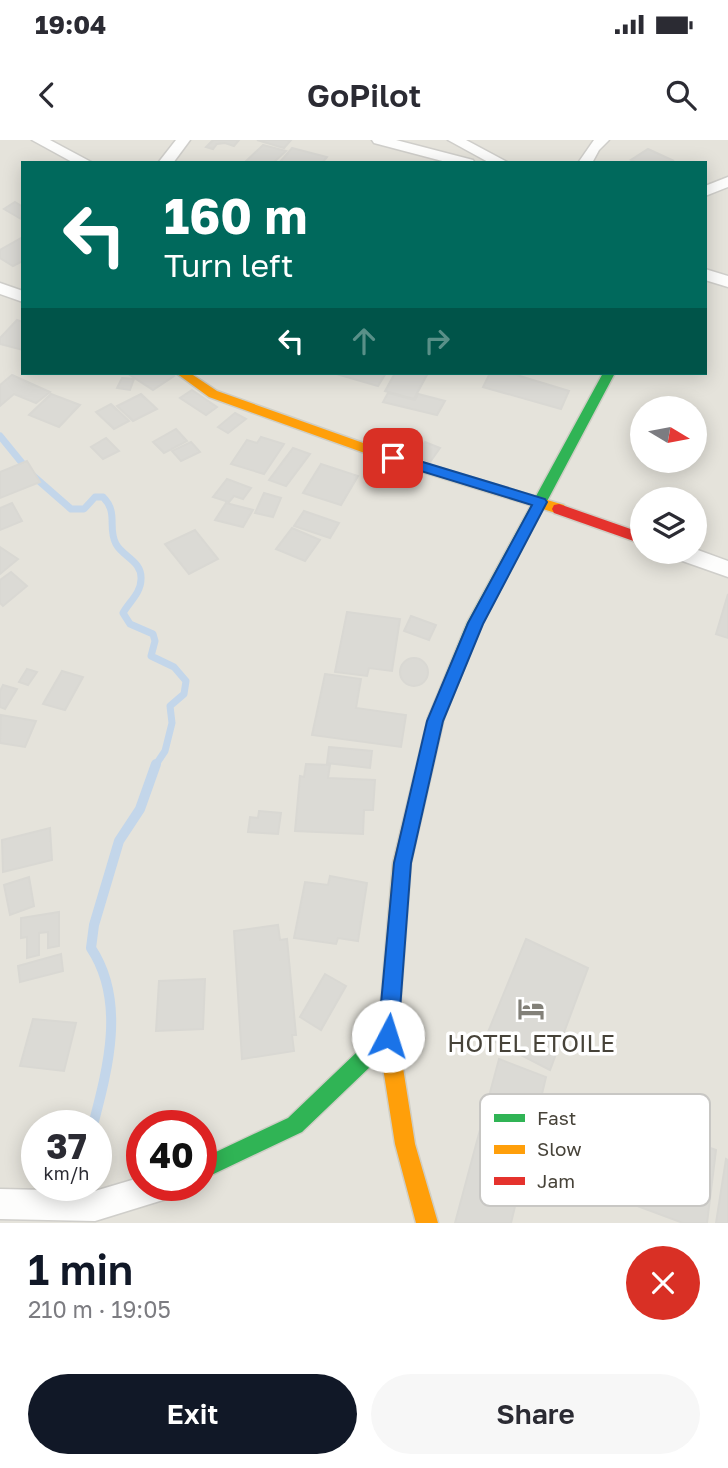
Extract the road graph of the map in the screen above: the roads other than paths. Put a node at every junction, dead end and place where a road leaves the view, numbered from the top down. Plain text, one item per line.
1 (40, 140) edge
2 (183, 140) edge
3 (379, 140) edge
4 (455, 140) edge
5 (601, 140) edge
6 (82, 161) edge
7 (167, 161) edge
8 (460, 161) edge
9 (498, 161) edge
10 (586, 161) edge
11 (728, 181) edge
12 (707, 191) edge
13 (707, 275) edge
14 (728, 282) edge
15 (0, 288) edge
16 (21, 295) edge
17 (185, 375) edge
18 (608, 375) edge
19 (540, 502) junction
20 (630, 534) edge
21 (707, 561) edge
22 (728, 569) edge
23 (388, 1036) junction
24 (217, 1162) edge
25 (126, 1197) edge
26 (0, 1204) edge
27 (427, 1223) edge

1 - 6 street
2 - 7 street
3 - 8 street
4 - 9 street
5 - 10 street
11 - 12 street
13 - 14 street
15 - 16 street
17 - 19 street
18 - 19 street
19 - 20 street
19 - 23 street
21 - 22 street
23 - 24 street
23 - 27 street
25 - 26 street

